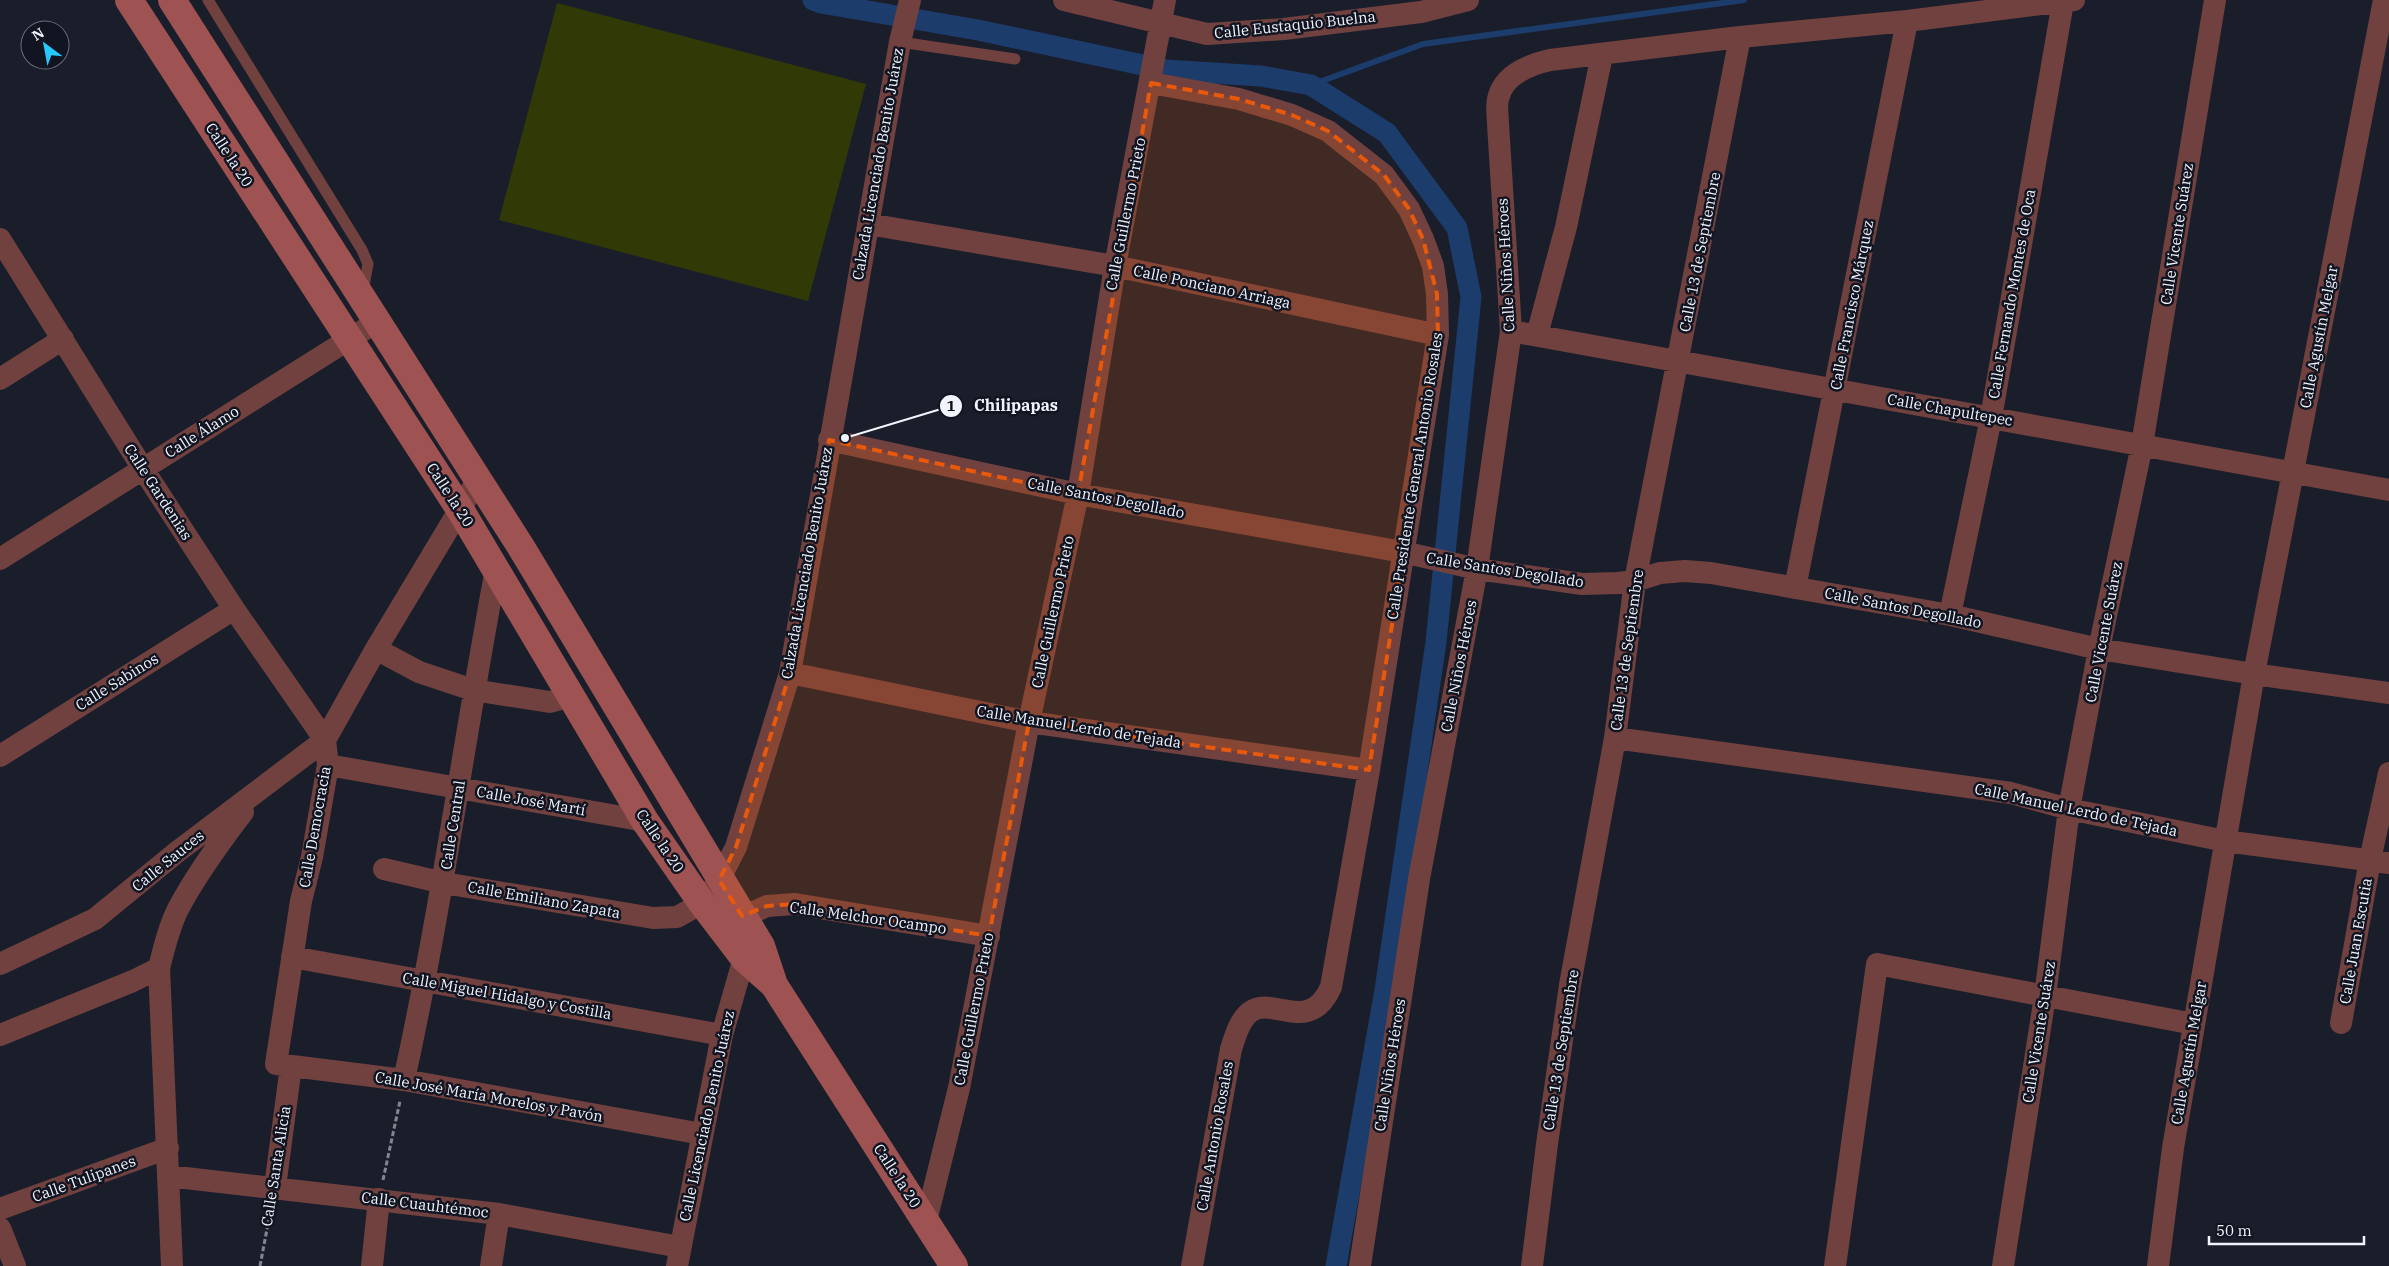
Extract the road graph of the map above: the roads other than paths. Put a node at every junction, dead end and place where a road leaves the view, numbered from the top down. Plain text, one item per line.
1 (129, 0) edge
2 (172, 0) edge
3 (208, 0) edge
4 (910, 0) edge
5 (1064, 0) edge
6 (1165, 0) edge
7 (1468, 0) edge
8 (2214, 0) edge
9 (2384, 0) edge
10 (2068, 1) edge
11 (1907, 21) junction
12 (1160, 27) junction
13 (901, 37) junction
14 (1740, 37) junction
15 (1602, 55) junction
16 (1015, 59) dead end
17 (1151, 80) junction
18 (868, 224) junction
19 (0, 239) edge
20 (1115, 266) junction
21 (362, 295) junction
22 (378, 321) junction
23 (1511, 330) junction
24 (1438, 335) junction
25 (1537, 335) junction
26 (64, 339) junction
27 (349, 340) junction
28 (1679, 361) junction
29 (0, 379) edge
30 (1836, 390) junction
31 (1991, 418) junction
32 (829, 440) junction
33 (2142, 445) junction
34 (143, 469) junction
35 (2293, 473) junction
36 (478, 480) junction
37 (2389, 490) edge
38 (1078, 494) junction
39 (461, 511) junction
40 (1409, 553) junction
41 (0, 559) edge
42 (1469, 567) junction
43 (496, 570) junction
44 (1635, 581) junction
45 (1795, 588) junction
46 (234, 609) junction
47 (1950, 615) junction
48 (376, 649) junction
49 (2099, 649) junction
50 (790, 673) junction
51 (2254, 674) junction
52 (473, 690) junction
53 (2389, 692) edge
54 (572, 696) junction
55 (1030, 722) junction
56 (1615, 738) junction
57 (325, 740) junction
58 (0, 756) edge
59 (328, 765) junction
60 (1369, 770) junction
61 (2389, 773) edge
62 (458, 788) junction
63 (260, 790) junction
64 (2069, 809) junction
65 (646, 821) junction
66 (2226, 841) junction
67 (2380, 862) edge
68 (384, 868) dead end
69 (719, 880) junction
70 (444, 882) junction
71 (702, 903) junction
72 (732, 922) junction
73 (989, 936) junction
74 (752, 952) junction
75 (292, 957) junction
76 (0, 964) edge
77 (159, 968) junction
78 (426, 982) junction
79 (2045, 996) junction
80 (1251, 1011) joint
81 (2341, 1023) dead end
82 (2194, 1024) junction
83 (722, 1034) junction
84 (0, 1035) edge
85 (283, 1065) junction
86 (404, 1080) junction
87 (702, 1134) junction
88 (168, 1148) junction
89 (168, 1176) junction
90 (275, 1187) junction
91 (379, 1200) junction
92 (0, 1209) edge
93 (499, 1214) junction
94 (926, 1221) junction
95 (0, 1228) edge
96 (679, 1256) edge
97 (14, 1266) edge
98 (172, 1266) edge
99 (372, 1266) edge
100 (491, 1266) edge
101 (954, 1266) edge
102 (1192, 1266) edge
103 (1360, 1266) edge
104 (1532, 1266) edge
105 (1835, 1266) edge
106 (2003, 1266) edge
107 (2158, 1266) edge

1 - 27 street, Calle la 20
2 - 21 street, Calle la 20
3 - 21 lane
4 - 13 street
5 - 12 street, Calle Eustaquio Buelna
6 - 12 street, Calle Guillermo Prieto
7 - 12 street, Calle Eustaquio Buelna
8 - 33 street, Calle Vicente Suárez
9 - 35 street, Calle Agustín Melgar
10 - 11 street
10 - 31 street, Calle Fernando Montes de Oca
11 - 14 street
11 - 30 street, Calle Francisco Márquez
12 - 17 street, Calle Guillermo Prieto
13 - 16 lane
13 - 18 street, Calzada Licenciado Benito Juárez
14 - 15 street
14 - 28 street, Calle 13 de Septiembre
15 - 23 street, Calle Niños Héroes
15 - 25 street, Calle Niños Héroes
17 - 20 street, Calle Guillermo Prieto
17 - 24 street, Calle Presidente General Antonio Rosales
18 - 20 street, Calle Ponciano Arriaga
18 - 32 street, Calzada Licenciado Benito Juárez
19 - 26 street, Calle Gardenias
20 - 24 street, Calle Ponciano Arriaga
20 - 38 street, Calle Guillermo Prieto
21 - 22 street, Calle la 20
22 - 27 street, Calle Álamo
22 - 36 street, Calle la 20
23 - 25 street, Calle Chapultepec
23 - 42 street, Calle Niños Héroes
24 - 40 street, Calle Presidente General Antonio Rosales
25 - 28 street, Calle Chapultepec
26 - 29 street
26 - 34 street, Calle Gardenias
27 - 34 street, Calle Álamo
27 - 39 street, Calle la 20
28 - 30 street, Calle Chapultepec
28 - 44 street, Calle 13 de Septiembre
30 - 31 street, Calle Chapultepec
30 - 45 street, Calle Francisco Márquez
31 - 33 street, Calle Chapultepec
31 - 47 street, Calle Fernando Montes de Oca
32 - 38 street, Calle Santos Degollado
32 - 50 street, Calzada Licenciado Benito Juárez
33 - 35 street, Calle Chapultepec
33 - 49 street, Calle Vicente Suárez
34 - 41 street, Calle Álamo
34 - 46 street, Calle Gardenias
35 - 37 street, Calle Chapultepec
35 - 51 street, Calle Agustín Melgar
36 - 39 street
36 - 69 street, Calle la 20
38 - 40 street, Calle Santos Degollado
38 - 55 street, Calle Guillermo Prieto
39 - 43 street, Calle la 20
39 - 48 street
40 - 42 street, Calle Santos Degollado
40 - 60 street, Calle Presidente General Antonio Rosales
42 - 44 street, Calle Santos Degollado
42 - 103 street, Calle Niños Héroes
43 - 52 street, Calle Central
43 - 54 street, Calle la 20
44 - 45 street, Calle Santos Degollado
44 - 56 street, Calle 13 de Septiembre
45 - 47 street, Calle Santos Degollado
46 - 57 street, Calle Gardenias
46 - 58 street, Calle Sabinos
47 - 49 street, Calle Santos Degollado
48 - 52 street
48 - 57 street
49 - 51 street, Calle Santos Degollado
49 - 64 street, Calle Vicente Suárez
50 - 55 street, Calle Manuel Lerdo de Tejada
50 - 69 street, Calzada Licenciado Benito Juárez
51 - 53 street, Calle Santos Degollado
51 - 66 street, Calle Agustín Melgar
52 - 54 street
52 - 62 street, Calle Central
54 - 65 street, Calle la 20
55 - 60 street, Calle Manuel Lerdo de Tejada
55 - 73 street, Calle Guillermo Prieto
56 - 64 street, Calle Manuel Lerdo de Tejada
56 - 104 street, Calle 13 de Septiembre
57 - 59 street, Calle Democracia
57 - 63 street, Calle Sauces
59 - 62 street, Calle José Martí
59 - 75 street, Calle Democracia
60 - 80 street, Calle Presidente General Antonio Rosales
61 - 67 street, Calle Juan Escutia
62 - 65 street, Calle José Martí
62 - 70 street, Calle Central
63 - 76 street, Calle Sauces
63 - 77 street
64 - 66 street, Calle Manuel Lerdo de Tejada
64 - 79 street, Calle Vicente Suárez
65 - 71 street, Calle la 20
66 - 67 street, Calle Manuel Lerdo de Tejada
66 - 82 street, Calle Agustín Melgar
67 - 81 street, Calle Juan Escutia
68 - 70 street, Calle Emiliano Zapata
69 - 71 street, Calzada Licenciado Benito Juárez
69 - 72 street, Calle la 20
70 - 71 street, Calle Emiliano Zapata
70 - 78 street, Calle Central
71 - 72 street, Calle la 20
72 - 73 street, Calle Melchor Ocampo
72 - 74 street, Calle la 20
73 - 94 street, Calle Guillermo Prieto
74 - 83 street, Calle Licenciado Benito Juárez
74 - 94 street, Calle la 20
75 - 78 street, Calle Miguel Hidalgo y Costilla
75 - 85 street, Calle Democracia
77 - 84 street
77 - 88 street
78 - 83 street, Calle Miguel Hidalgo y Costilla
78 - 86 street, Calle Central
79 - 82 street
79 - 105 street
79 - 106 street, Calle Vicente Suárez
80 - 102 street, Calle Antonio Rosales
82 - 107 street, Calle Agustín Melgar
83 - 87 street, Calle Licenciado Benito Juárez
85 - 86 street, Calle José María Morelos y Pavón
85 - 90 street, Calle Santa Alicia
86 - 87 street, Calle José María Morelos y Pavón
87 - 96 street, Calle Licenciado Benito Juárez
88 - 89 street
88 - 92 street, Calle Tulipanes
89 - 90 street, Calle Cuauhtémoc
89 - 98 street
90 - 91 street, Calle Cuauhtémoc
91 - 93 street, Calle Cuauhtémoc
91 - 99 street
93 - 96 street, Calle Cuauhtémoc
93 - 100 street
94 - 101 street, Calle la 20
95 - 97 street

